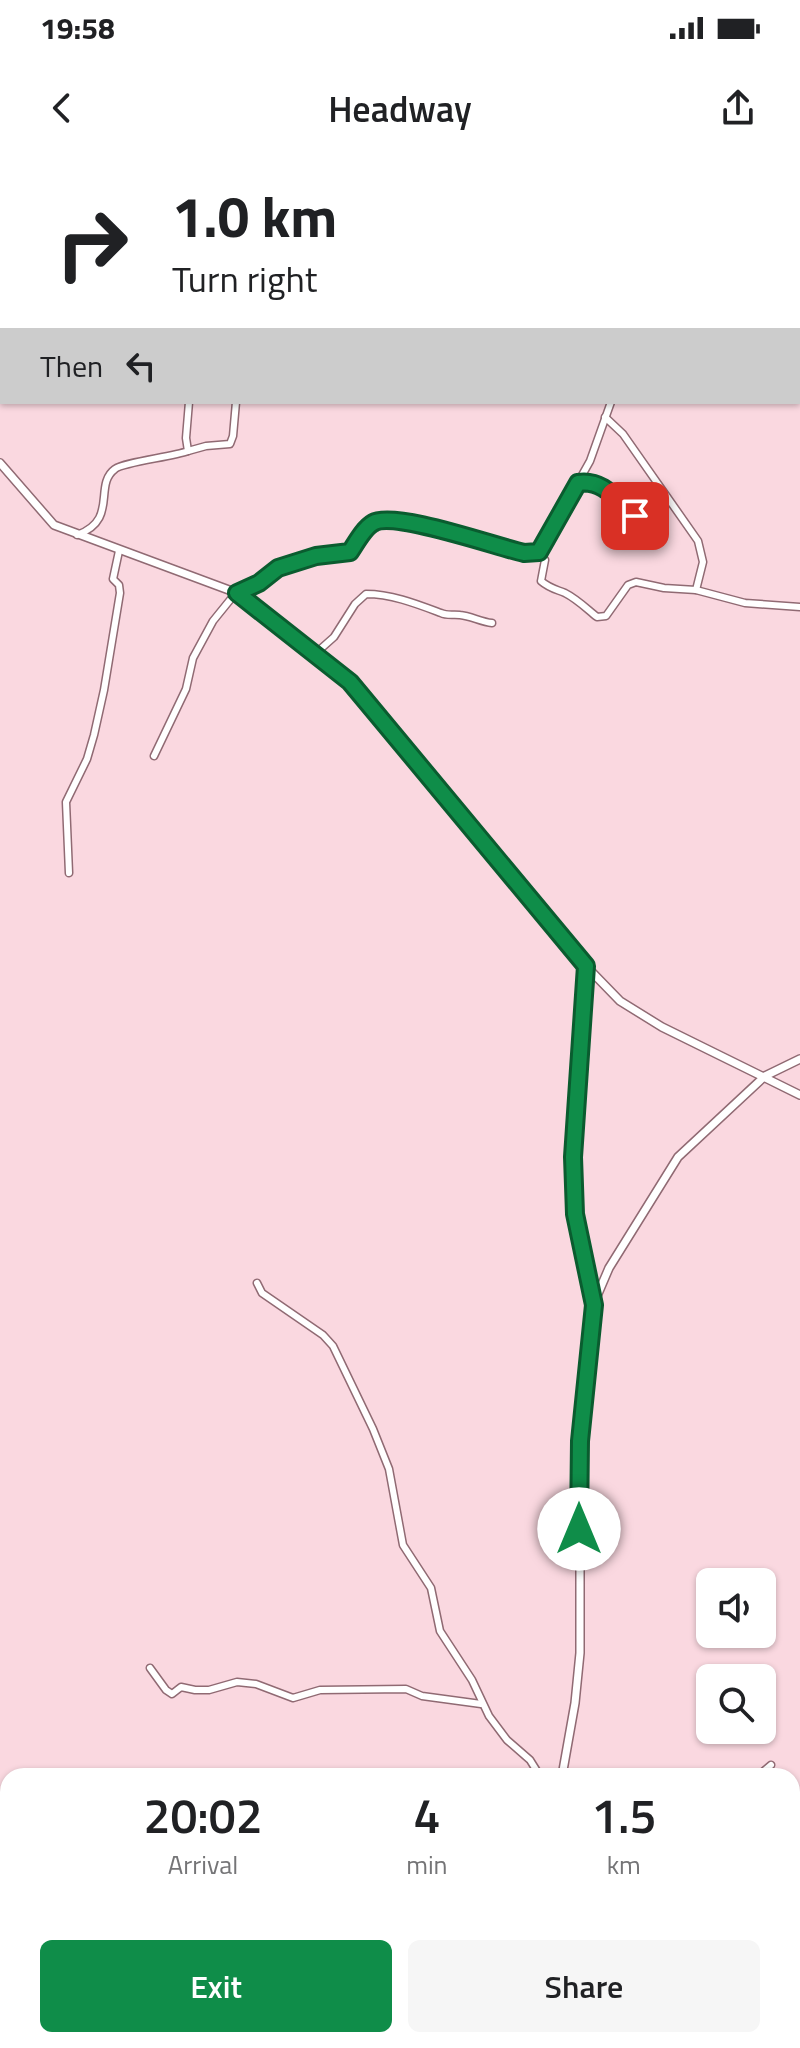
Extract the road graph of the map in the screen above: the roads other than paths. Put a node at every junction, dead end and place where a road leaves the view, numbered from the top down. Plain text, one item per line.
1 (189, 404) edge
2 (236, 404) edge
3 (610, 404) edge
4 (605, 417) junction
5 (188, 451) junction
6 (0, 463) edge
7 (578, 483) junction
8 (644, 524) dead end
9 (77, 535) junction
10 (119, 551) junction
11 (539, 552) junction
12 (696, 590) junction
13 (237, 593) junction
14 (800, 607) edge
15 (492, 623) dead end
16 (316, 653) junction
17 (154, 756) dead end
18 (69, 873) dead end
19 (586, 966) junction
20 (800, 1059) edge
21 (765, 1076) junction
22 (800, 1095) edge
23 (257, 1283) dead end
24 (594, 1305) junction
25 (150, 1668) dead end
26 (481, 1704) junction
27 (771, 1765) dead end
28 (535, 1768) edge
29 (563, 1768) edge
30 (767, 1768) edge

1 - 5 street
2 - 5 street
3 - 4 street
4 - 7 street
4 - 12 street
5 - 9 street
6 - 9 street
7 - 8 street
7 - 11 street
9 - 10 street
10 - 13 street
10 - 18 street
11 - 12 street
11 - 13 street
12 - 14 street
13 - 16 street
13 - 17 street
15 - 16 street
16 - 19 street
19 - 21 street
19 - 24 street
20 - 21 street
21 - 22 street
21 - 24 street
23 - 26 street
24 - 29 street
25 - 26 street
26 - 28 street
27 - 30 street

